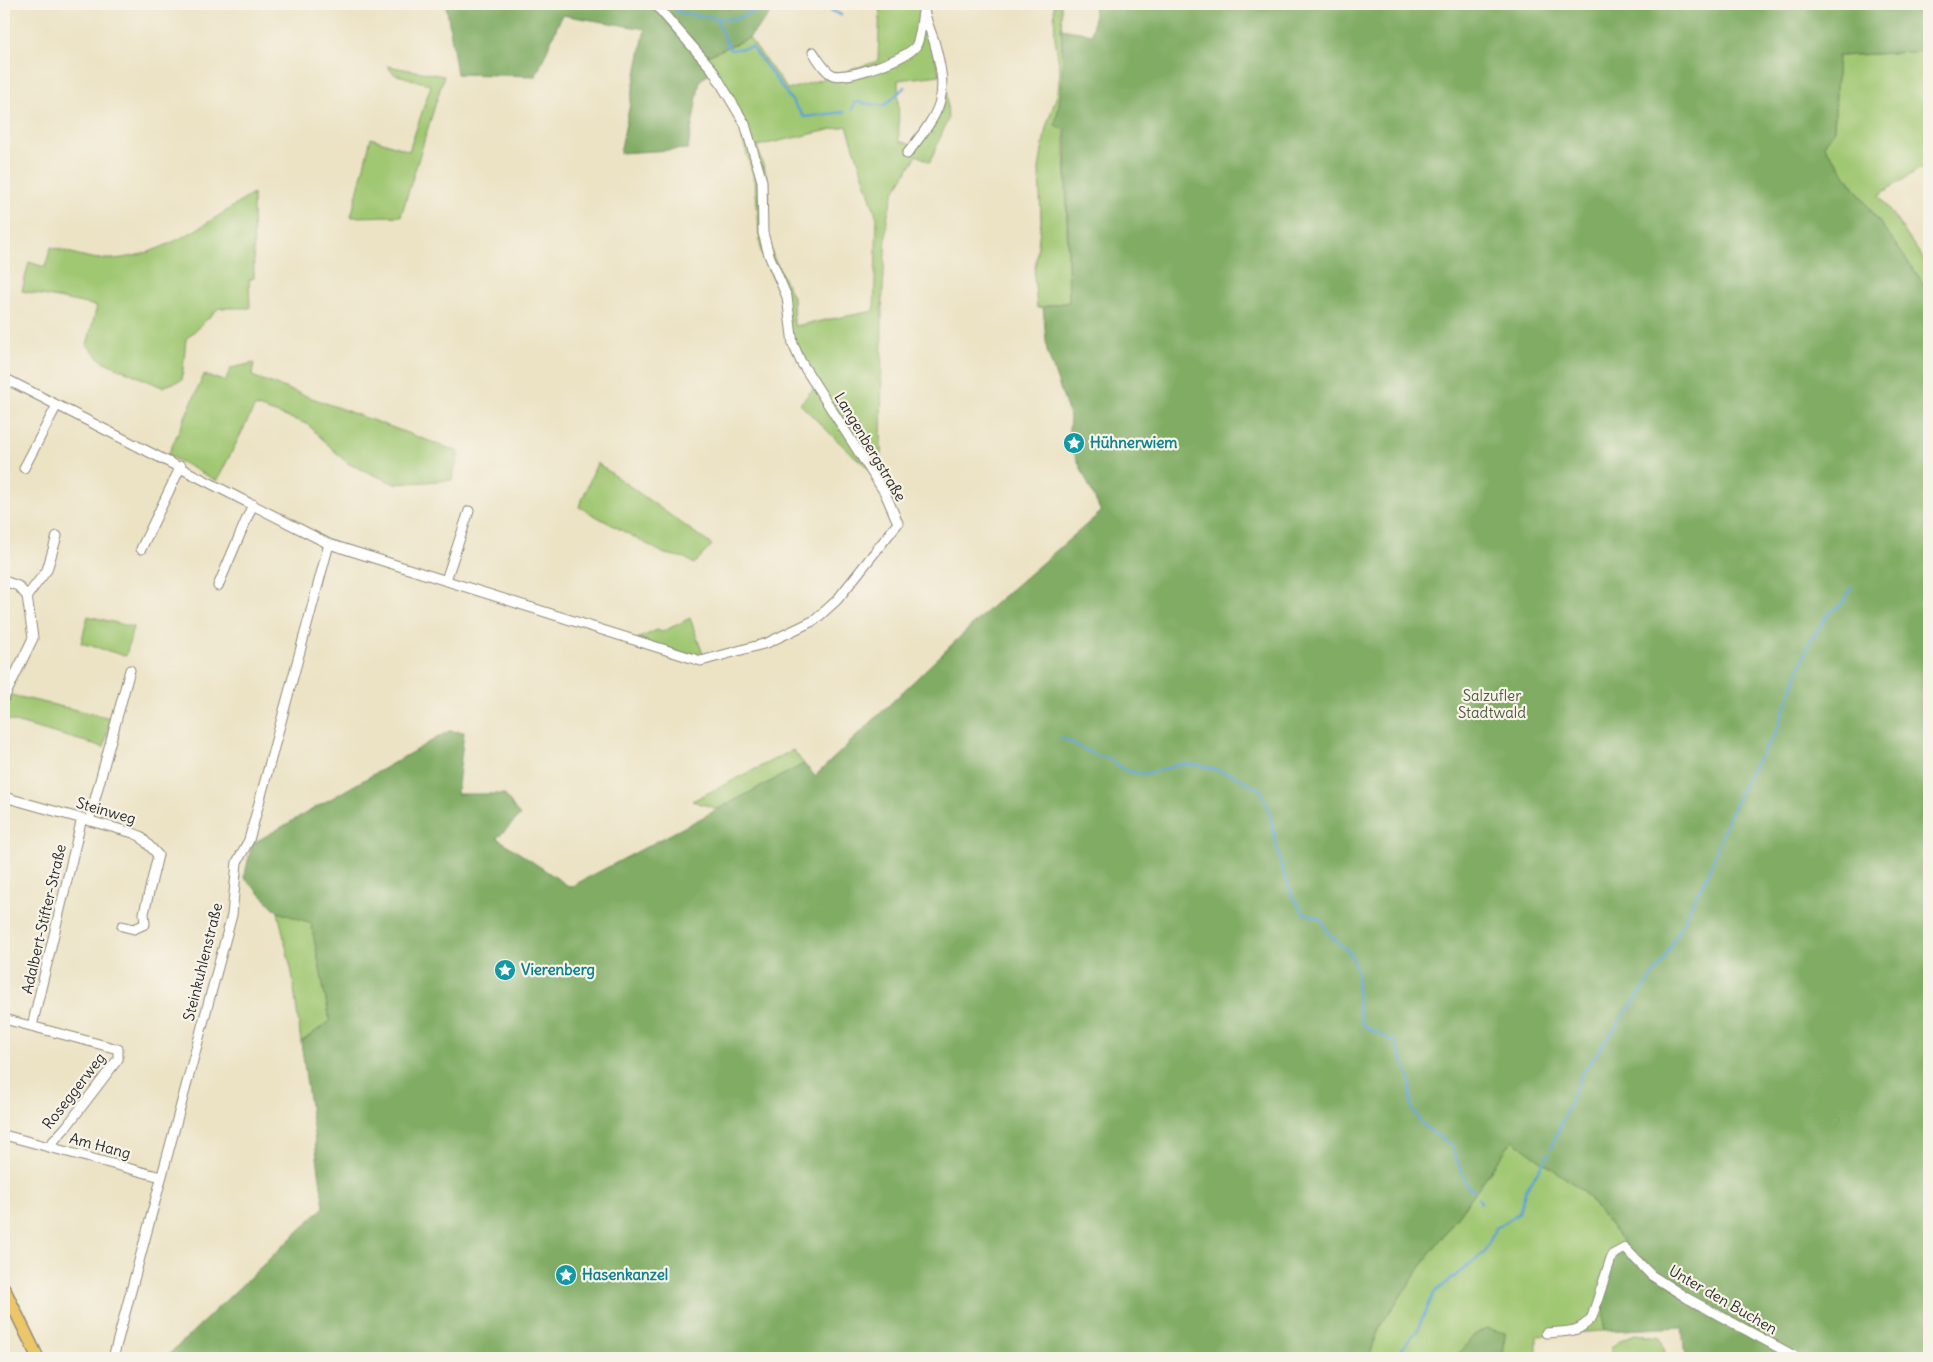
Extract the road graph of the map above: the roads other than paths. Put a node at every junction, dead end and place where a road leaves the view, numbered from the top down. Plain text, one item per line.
1 (655, 4) edge
2 (924, 6) edge
3 (813, 52) dead end
4 (907, 154) dead end
5 (4, 378) edge
6 (57, 405) junction
7 (181, 466) junction
8 (24, 468) dead end
9 (253, 504) junction
10 (469, 511) dead end
11 (57, 536) dead end
12 (329, 544) junction
13 (141, 549) dead end
14 (446, 580) junction
15 (4, 582) edge
16 (218, 586) dead end
17 (28, 596) junction
18 (130, 670) dead end
19 (4, 698) edge
20 (4, 797) edge
21 (85, 820) junction
22 (122, 926) dead end
23 (4, 1019) edge
24 (32, 1026) junction
25 (4, 1135) edge
26 (48, 1147) junction
27 (161, 1177) junction
28 (4, 1288) edge
29 (1546, 1333) dead end
30 (38, 1358) edge
31 (113, 1358) edge
32 (1798, 1358) edge

1 - 14 street, Langenbergstraße
2 - 3 street
2 - 4 street
5 - 6 street, Langenbergstraße
6 - 7 street, Langenbergstraße
6 - 8 street
7 - 9 street, Langenbergstraße
7 - 13 street
9 - 12 street, Langenbergstraße
9 - 16 street
10 - 14 street
11 - 17 street
12 - 14 street, Langenbergstraße
12 - 27 street, Steinkuhlenstraße
15 - 17 street
17 - 19 street
18 - 21 street, Adalbert-Stifter-Straße
20 - 21 street, Steinweg
21 - 22 street, Steinweg
21 - 24 street, Adalbert-Stifter-Straße
23 - 24 street, Roseggerweg
24 - 26 street, Roseggerweg
25 - 26 street, Am Hang
26 - 27 street, Am Hang
27 - 31 street, Steinkuhlenstraße
28 - 30 main road
29 - 32 street, Unter den Buchen

